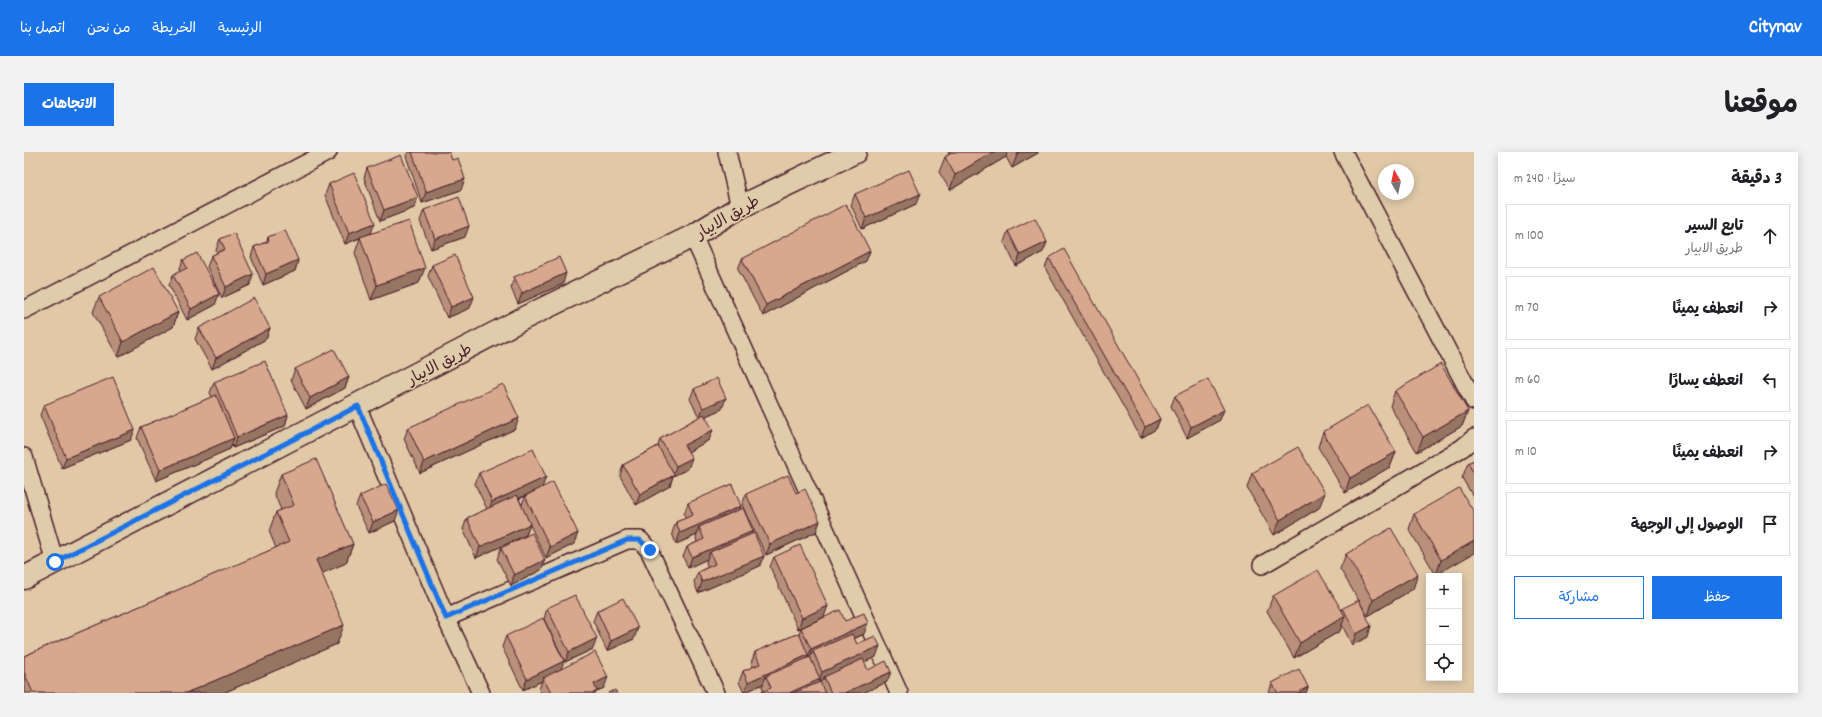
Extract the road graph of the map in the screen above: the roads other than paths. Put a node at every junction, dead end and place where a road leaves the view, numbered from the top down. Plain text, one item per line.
1 (328, 152) edge
2 (728, 152) edge
3 (855, 152) edge
4 (1343, 152) edge
5 (740, 207) junction
6 (693, 236) junction
7 (24, 310) edge
8 (1474, 401) edge
9 (358, 406) junction
10 (1474, 438) edge
11 (24, 457) edge
12 (55, 562) junction
13 (1262, 565) dead end
14 (24, 578) edge
15 (446, 618) junction
16 (481, 693) edge
17 (716, 693) edge
18 (899, 693) edge

1 - 7 street
2 - 5 street
3 - 5 main road, طريق الابيار
4 - 8 street
5 - 6 main road, طريق الابيار
6 - 9 main road, طريق الابيار
6 - 18 street
9 - 12 main road, طريق الابيار
9 - 15 street
10 - 13 street
11 - 12 street
12 - 14 main road, طريق الابيار
15 - 16 street
15 - 17 street

